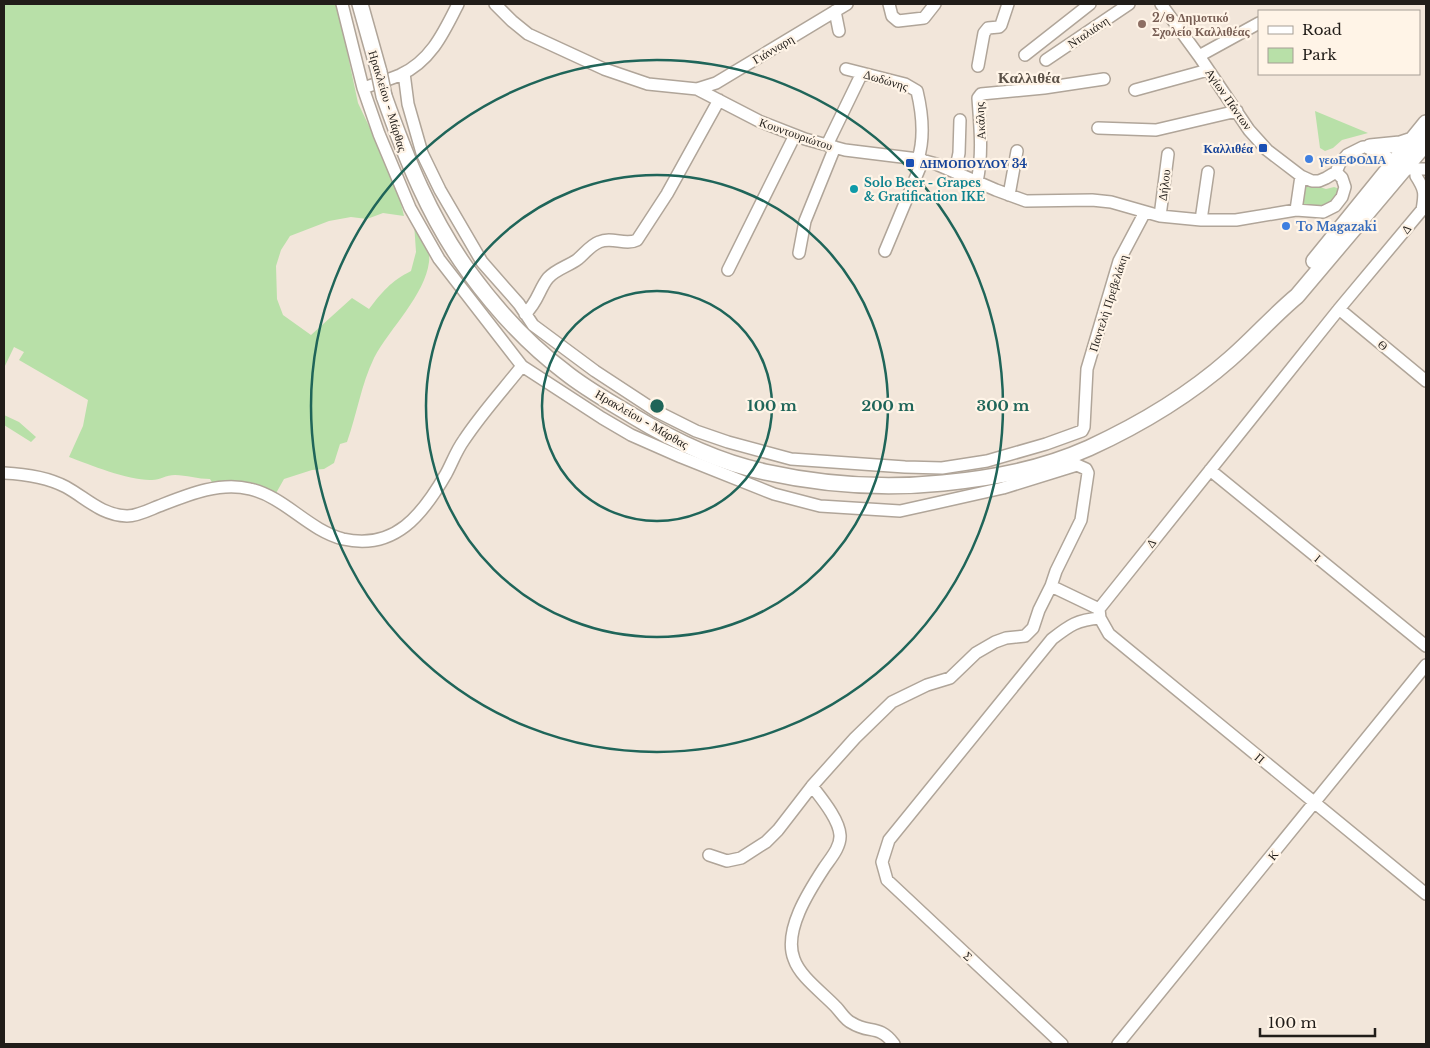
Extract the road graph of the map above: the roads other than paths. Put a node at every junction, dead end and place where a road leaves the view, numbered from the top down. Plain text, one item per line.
1 (342, 4) edge
2 (360, 4) edge
3 (458, 4) edge
4 (495, 4) edge
5 (847, 4) edge
6 (888, 4) edge
7 (935, 4) edge
8 (1008, 4) edge
9 (1090, 4) edge
10 (1129, 4) edge
11 (1161, 4) edge
12 (835, 11) junction
13 (1258, 24) edge
14 (839, 31) dead end
15 (1025, 55) dead end
16 (1200, 56) junction
17 (1046, 60) dead end
18 (978, 66) dead end
19 (846, 69) dead end
20 (1208, 70) junction
21 (404, 73) junction
22 (862, 73) junction
23 (1104, 79) dead end
24 (363, 88) junction
25 (697, 89) junction
26 (1134, 90) dead end
27 (718, 100) junction
28 (1237, 111) junction
29 (960, 120) dead end
30 (1426, 123) edge
31 (1098, 128) dead end
32 (795, 135) junction
33 (1419, 141) edge
34 (831, 146) junction
35 (1364, 148) junction
36 (1017, 151) dead end
37 (1168, 154) dead end
38 (921, 159) junction
39 (1426, 169) edge
40 (1405, 171) edge
41 (955, 172) junction
42 (1208, 172) dead end
43 (1336, 172) junction
44 (1302, 176) junction
45 (977, 182) junction
46 (1009, 195) junction
47 (1424, 208) edge
48 (1296, 210) junction
49 (1145, 212) junction
50 (1160, 216) junction
51 (1201, 220) junction
52 (885, 251) dead end
53 (799, 253) dead end
54 (728, 270) dead end
55 (1339, 309) junction
56 (526, 314) junction
57 (522, 366) junction
58 (1426, 381) edge
59 (1210, 470) junction
60 (4, 473) edge
61 (1051, 586) junction
62 (1099, 614) junction
63 (1426, 646) edge
64 (1426, 665) edge
65 (812, 786) junction
66 (1315, 804) junction
67 (709, 854) dead end
68 (1426, 894) edge
69 (894, 1044) edge
70 (1062, 1044) edge
71 (1118, 1044) edge

1 - 24 street
2 - 40 main road, Ηρακλείου - Μάρθας, bridge
3 - 21 street
4 - 25 street, Κουντουριώτου
5 - 12 street, Γιάνναρη
6 - 7 street
8 - 18 street
9 - 15 street
10 - 17 street, Νταλιάνη
11 - 16 street, Αγίων Πάντων
12 - 14 street
12 - 25 street, Γιάνναρη
13 - 16 street
16 - 20 street, Αγίων Πάντων
19 - 22 street, Δωδώνης
20 - 26 street
20 - 28 street, Αγίων Πάντων
21 - 24 street
21 - 56 street
22 - 34 street
22 - 38 street, Δωδώνης
23 - 45 street, Ακάλης
24 - 57 street
25 - 27 street, Κουντουριώτου
27 - 32 street, Κουντουριώτου
27 - 56 street
28 - 31 street
28 - 44 street, Αγίων Πάντων
29 - 41 street
30 - 33 main road, Ηρακλείου - Μάρθας
32 - 34 street, Κουντουριώτου
32 - 54 street
33 - 35 main road
33 - 40 main road, Ηρακλείου - Μάρθας
34 - 38 street, Κουντουριώτου
34 - 53 street
35 - 40 street
35 - 43 street
36 - 46 street
37 - 50 street, Δήλου
38 - 41 street, Κουντουριώτου
38 - 52 street
39 - 40 street
40 - 47 street
41 - 45 street, Κουντουριώτου
42 - 51 street
43 - 44 street
43 - 48 street, Κουντουριώτου
44 - 48 street
45 - 46 street, Κουντουριώτου
46 - 49 street, Κουντουριώτου
47 - 55 street, Δ
48 - 51 street, Κουντουριώτου
49 - 50 street, Κουντουριώτου
49 - 56 street, Παντελή Πρεβελάκη
50 - 51 street, Κουντουριώτου
55 - 58 street, Θ
55 - 59 street, Δ
57 - 60 street
57 - 61 street
59 - 62 street, Δ
59 - 63 street, Ι
61 - 62 street
61 - 65 street
62 - 66 street, Π
62 - 70 street, Σ
64 - 66 street, Κ
65 - 67 street
65 - 69 street
66 - 68 street, Π
66 - 71 street, Κ

